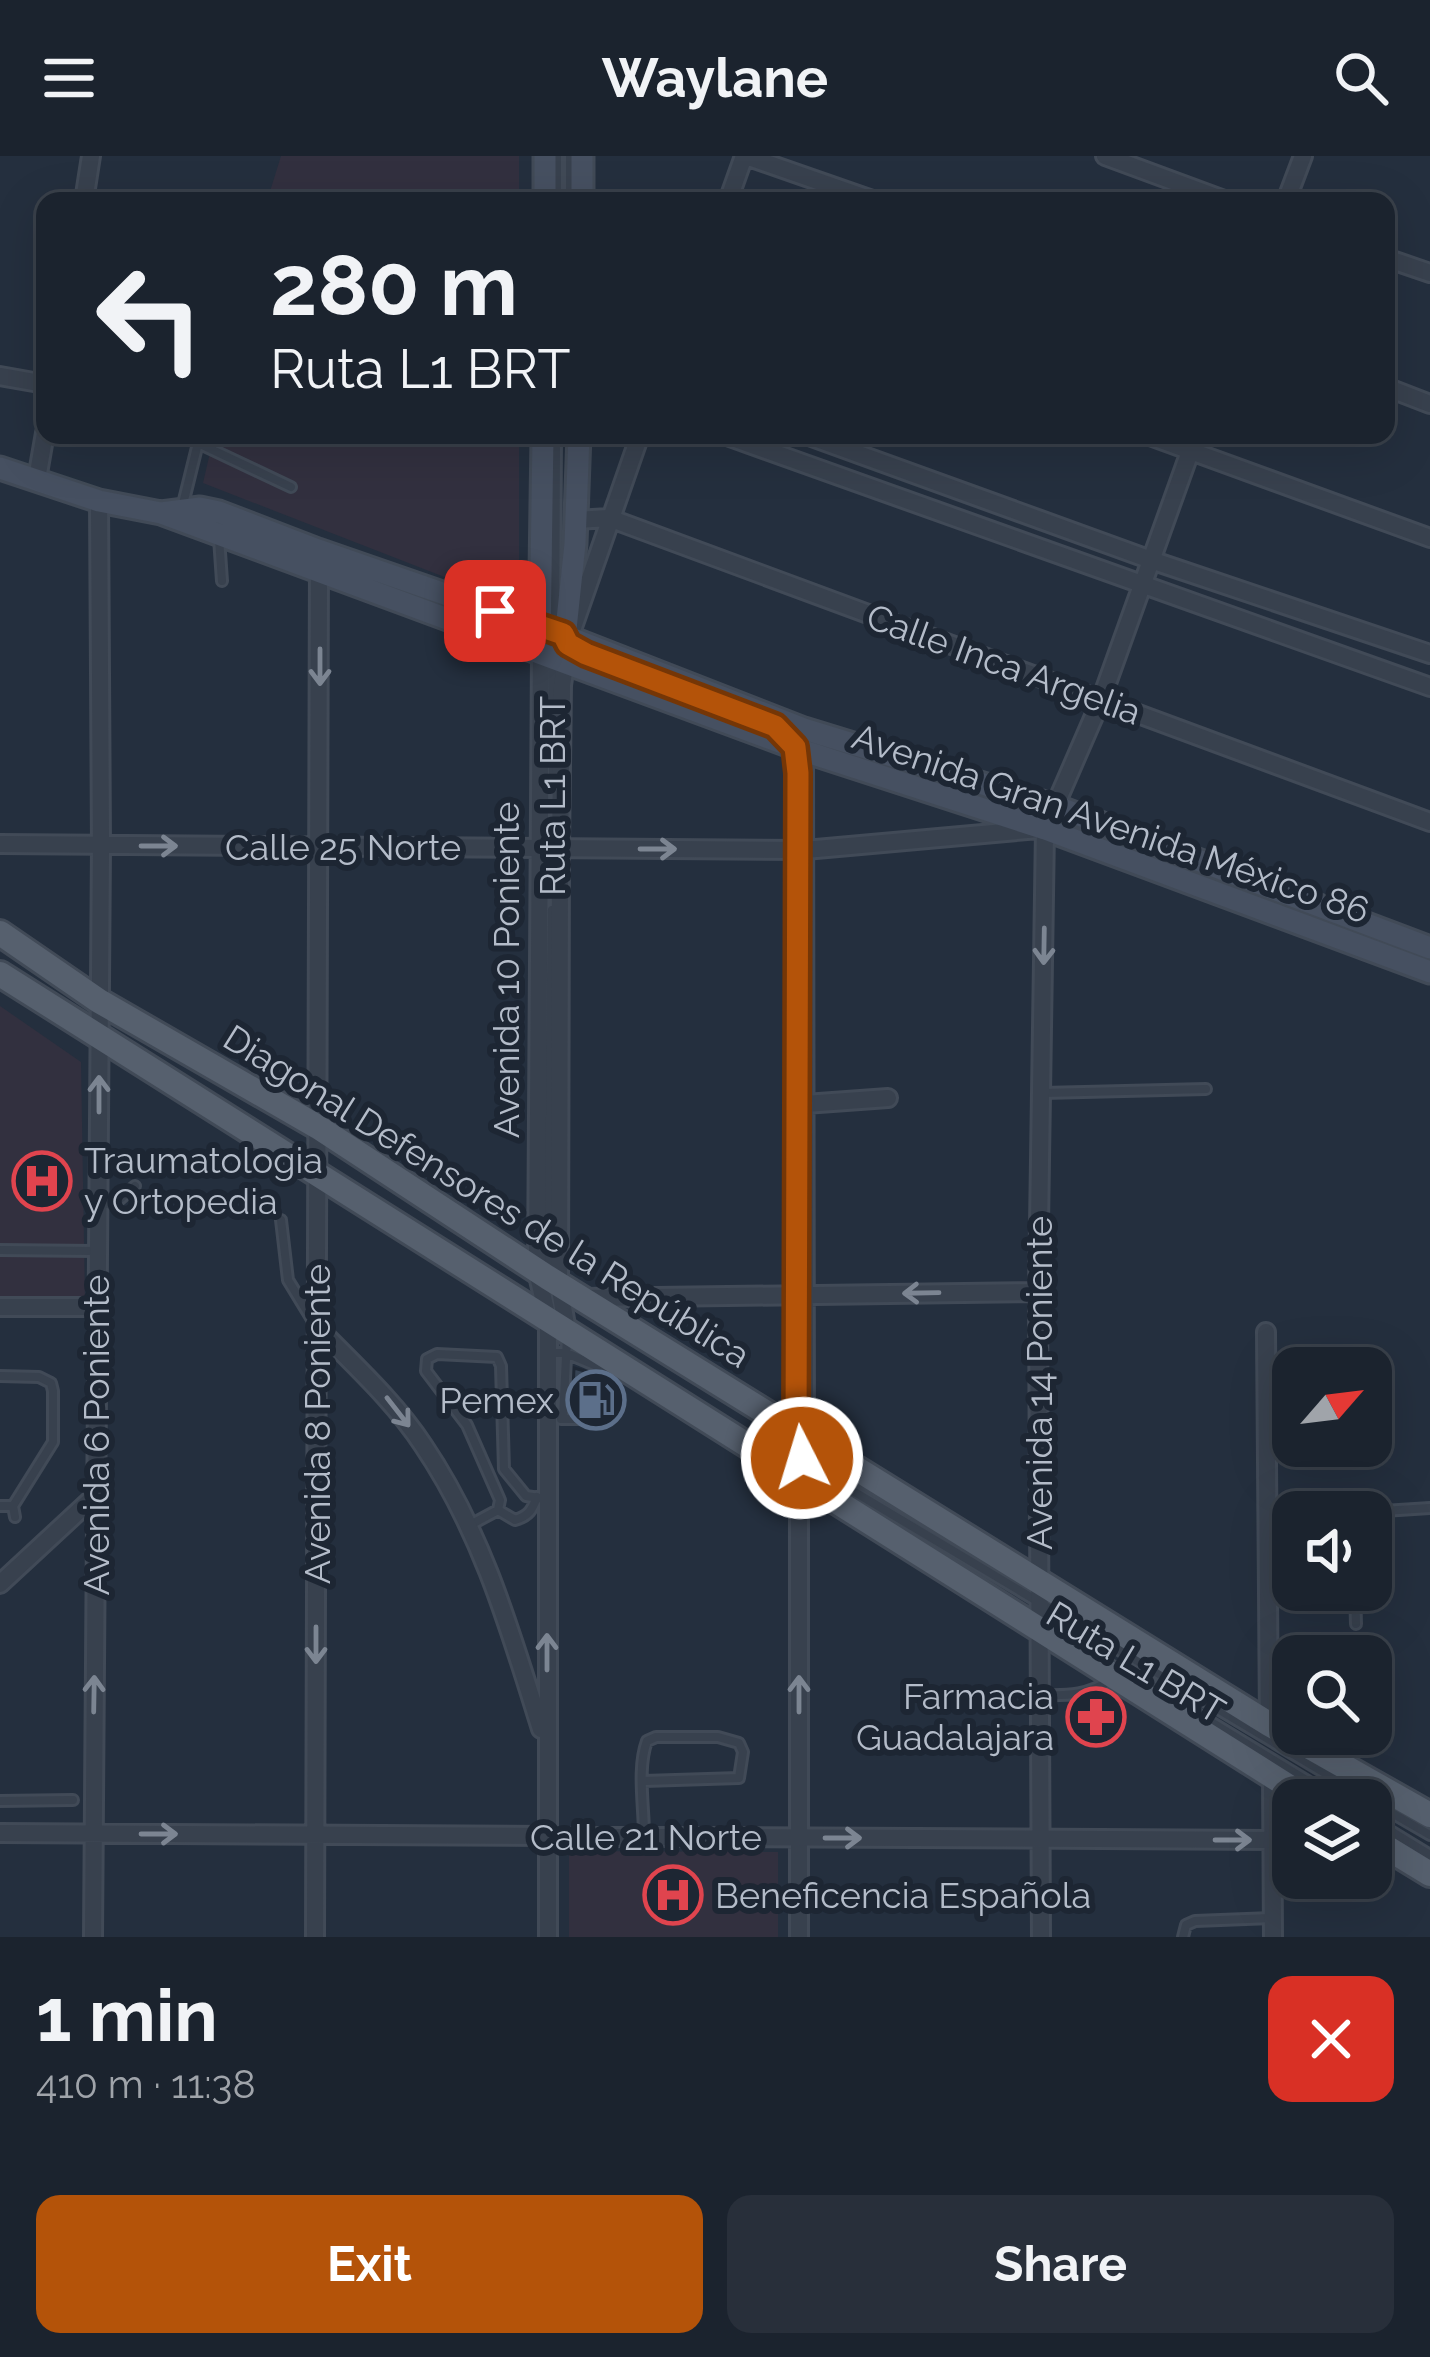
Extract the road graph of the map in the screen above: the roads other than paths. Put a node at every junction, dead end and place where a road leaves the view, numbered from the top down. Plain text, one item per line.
1 (91, 156) edge
2 (545, 156) edge
3 (557, 156) edge
4 (570, 156) edge
5 (582, 156) edge
6 (745, 156) edge
7 (1105, 156) edge
8 (1303, 156) edge
9 (85, 192) edge
10 (545, 192) edge
11 (557, 192) edge
12 (571, 192) edge
13 (582, 192) edge
14 (732, 192) edge
15 (849, 192) edge
16 (1203, 192) edge
17 (1289, 192) edge
18 (1395, 261) edge
19 (1430, 273) edge
20 (0, 376) edge
21 (36, 382) edge
22 (1395, 390) edge
23 (1430, 404) edge
24 (43, 444) edge
25 (198, 444) edge
26 (209, 444) edge
27 (544, 444) edge
28 (556, 444) edge
29 (574, 444) edge
30 (575, 444) edge
31 (637, 444) edge
32 (749, 444) edge
33 (831, 444) edge
34 (1192, 444) edge
35 (1195, 444) edge
36 (0, 468) edge
37 (37, 479) junction
38 (291, 487) dead end
39 (99, 501) junction
40 (174, 515) junction
41 (609, 518) junction
42 (576, 520) junction
43 (219, 537) junction
44 (1430, 538) edge
45 (1151, 560) junction
46 (319, 562) junction
47 (222, 580) dead end
48 (1142, 586) junction
49 (559, 644) junction
50 (1430, 654) edge
51 (1430, 687) edge
52 (1100, 700) junction
53 (801, 742) junction
54 (1055, 806) junction
55 (1430, 821) edge
56 (1046, 829) junction
57 (0, 844) edge
58 (101, 845) junction
59 (319, 847) junction
60 (551, 848) junction
61 (801, 849) junction
62 (0, 933) edge
63 (1430, 948) edge
64 (1430, 972) edge
65 (0, 974) edge
66 (99, 1001) junction
67 (99, 1040) junction
68 (1206, 1089) dead end
69 (1041, 1094) junction
70 (888, 1098) dead end
71 (805, 1104) junction
72 (318, 1127) junction
73 (318, 1172) junction
74 (135, 1186) dead end
75 (98, 1206) junction
76 (281, 1220) dead end
77 (0, 1250) edge
78 (98, 1251) junction
79 (548, 1277) junction
80 (1038, 1292) junction
81 (801, 1295) junction
82 (582, 1298) junction
83 (0, 1306) edge
84 (97, 1307) junction
85 (317, 1327) junction
86 (1266, 1332) dead end
87 (559, 1335) junction
88 (609, 1365) junction
89 (0, 1376) edge
90 (609, 1386) dead end
91 (609, 1414) dead end
92 (555, 1420) junction
93 (801, 1435) junction
94 (799, 1480) junction
95 (96, 1495) junction
96 (542, 1498) junction
97 (0, 1506) edge
98 (1430, 1508) edge
99 (498, 1510) junction
100 (1392, 1510) edge
101 (469, 1525) junction
102 (0, 1584) edge
103 (1039, 1609) junction
104 (1356, 1611) edge
105 (1356, 1624) dead end
106 (1114, 1677) junction
107 (1040, 1694) junction
108 (1269, 1724) junction
109 (547, 1749) junction
110 (1272, 1776) junction
111 (1272, 1779) edge
112 (1277, 1779) edge
113 (1307, 1779) edge
114 (1334, 1779) edge
115 (644, 1781) junction
116 (73, 1800) dead end
117 (0, 1801) edge
118 (1392, 1813) edge
119 (1430, 1815) edge
120 (0, 1833) edge
121 (92, 1833) junction
122 (316, 1834) junction
123 (1430, 1835) edge
124 (547, 1836) junction
125 (644, 1837) junction
126 (799, 1838) junction
127 (1041, 1839) junction
128 (1272, 1840) edge
129 (1392, 1842) edge
130 (1392, 1848) edge
131 (1430, 1855) edge
132 (1430, 1874) edge
133 (1273, 1899) edge
134 (1273, 1918) junction
135 (93, 1937) edge
136 (315, 1937) edge
137 (548, 1937) edge
138 (799, 1937) edge
139 (1041, 1937) edge
140 (1183, 1937) edge
141 (1273, 1937) edge

1 - 9 street
2 - 10 street
3 - 11 lane
4 - 12 lane
5 - 13 street
6 - 14 street
6 - 15 street
7 - 16 street
8 - 17 street
18 - 19 street
20 - 21 street
22 - 23 street
24 - 37 street
25 - 40 lane
26 - 38 lane
27 - 49 street, Avenida 10 Poniente
28 - 49 lane
29 - 49 lane
30 - 42 street, Avenida 10 Poniente
31 - 41 street
32 - 48 street
33 - 45 street
34 - 45 street
35 - 44 street
36 - 37 street, Avenida Gran Avenida México 86
37 - 39 street, Avenida Gran Avenida México 86
39 - 40 street, Avenida Gran Avenida México 86
39 - 58 street, Avenida 6 Poniente
40 - 43 street, Avenida Gran Avenida México 86
40 - 46 street, Avenida Gran Avenida México 86
41 - 42 street, Calle Inca Argelia
41 - 49 street
41 - 52 street, Calle Inca Argelia
42 - 49 street, Avenida 10 Poniente
43 - 46 street, Avenida Gran Avenida México 86
43 - 47 lane
45 - 48 street
45 - 50 street
46 - 49 street, Avenida Gran Avenida México 86
46 -> 59 street, Avenida 8 Poniente
48 - 51 street
48 - 52 street
49 - 53 street, Avenida Gran Avenida México 86
49 - 60 street, Avenida 10 Poniente
52 - 54 street
52 - 55 street, Calle Inca Argelia
53 - 54 street, Avenida Gran Avenida México 86
53 - 56 street, Avenida Gran Avenida México 86
53 - 61 street
54 - 56 street
54 - 63 street, Avenida Gran Avenida México 86
56 - 61 street, Calle 25 Norte
56 - 64 street, Avenida Gran Avenida México 86
56 -> 69 street, Avenida 14 Poniente
57 - 58 street, Calle 25 Norte
58 -> 59 street, Calle 25 Norte
58 - 66 street, Avenida 6 Poniente
59 - 60 street, Calle 25 Norte
59 - 72 street, Avenida 8 Poniente
60 -> 61 street, Calle 25 Norte
60 - 79 street, Avenida 10 Poniente
61 - 71 street
61 - 81 lane
62 - 66 main road, Diagonal Defensores de la República
65 - 67 main road, Diagonal Defensores de la República
66 - 67 street, Avenida 6 Poniente
66 - 72 main road, Diagonal Defensores de la República
67 - 73 main road, Diagonal Defensores de la República
75 -> 67 street, Avenida 6 Poniente
68 - 69 lane
69 - 80 street, Avenida 14 Poniente
70 - 71 street
71 - 81 street
72 - 73 street, Avenida 8 Poniente
72 - 79 main road, Diagonal Defensores de la República
73 - 85 street, Avenida 8 Poniente
73 - 87 main road, Diagonal Defensores de la República
74 - 75 lane
75 - 78 street, Avenida 6 Poniente
76 - 85 lane
77 - 78 lane
78 - 84 street, Avenida 6 Poniente
79 - 82 main road, Diagonal Defensores de la República
79 - 87 street, Avenida 10 Poniente
80 -> 81 street
80 - 103 street, Avenida 14 Poniente
81 - 82 street
81 - 93 street
82 - 93 main road, Diagonal Defensores de la República
83 - 84 street
84 - 95 street, Avenida 6 Poniente
85 -> 101 street
85 -> 122 street, Avenida 8 Poniente
86 - 108 street
87 - 88 main road, Diagonal Defensores de la República
87 - 92 street, Avenida 10 Poniente
87 - 103 lane, Ruta L1 BRT
88 - 90 lane
88 - 94 main road, Diagonal Defensores de la República
89 - 97 lane
91 - 92 lane
92 - 96 street, Avenida 10 Poniente
93 - 103 main road, Diagonal Defensores de la República
94 - 103 main road, Diagonal Defensores de la República
126 -> 94 street
95 - 102 street
121 -> 95 street, Avenida 6 Poniente
96 - 99 lane
96 - 99 lane
109 -> 96 street, Avenida 10 Poniente
98 - 100 lane
99 - 101 lane
101 - 109 street
103 - 106 main road, Diagonal Defensores de la República
103 - 107 street, Avenida 14 Poniente
103 - 108 main road, Diagonal Defensores de la República
103 - 113 lane, Ruta L1 BRT
103 - 114 lane, Ruta L1 BRT
104 - 105 lane
106 - 107 lane
106 - 110 main road, Diagonal Defensores de la República
107 - 127 street, Avenida 14 Poniente
108 - 119 main road, Diagonal Defensores de la República
109 - 124 street, Avenida 10 Poniente
110 - 111 street
110 - 112 main road, Diagonal Defensores de la República
115 - 115 lane
115 - 125 lane
116 - 117 lane
118 - 123 lane, Ruta L1 BRT
120 - 121 street, Calle 21 Norte
121 -> 122 street, Calle 21 Norte
121 - 135 street, Avenida 6 Poniente
122 - 124 street, Calle 21 Norte
122 - 136 street, Avenida 8 Poniente
124 - 125 street, Calle 21 Norte
124 - 137 street, Avenida 10 Poniente
125 - 126 street, Calle 21 Norte
126 -> 127 street, Calle 21 Norte
126 - 138 street
127 -> 128 street, Calle 21 Norte
127 - 139 street, Avenida 14 Poniente
129 - 131 lane
130 - 132 main road
133 - 134 street
134 - 140 lane
134 - 141 street

